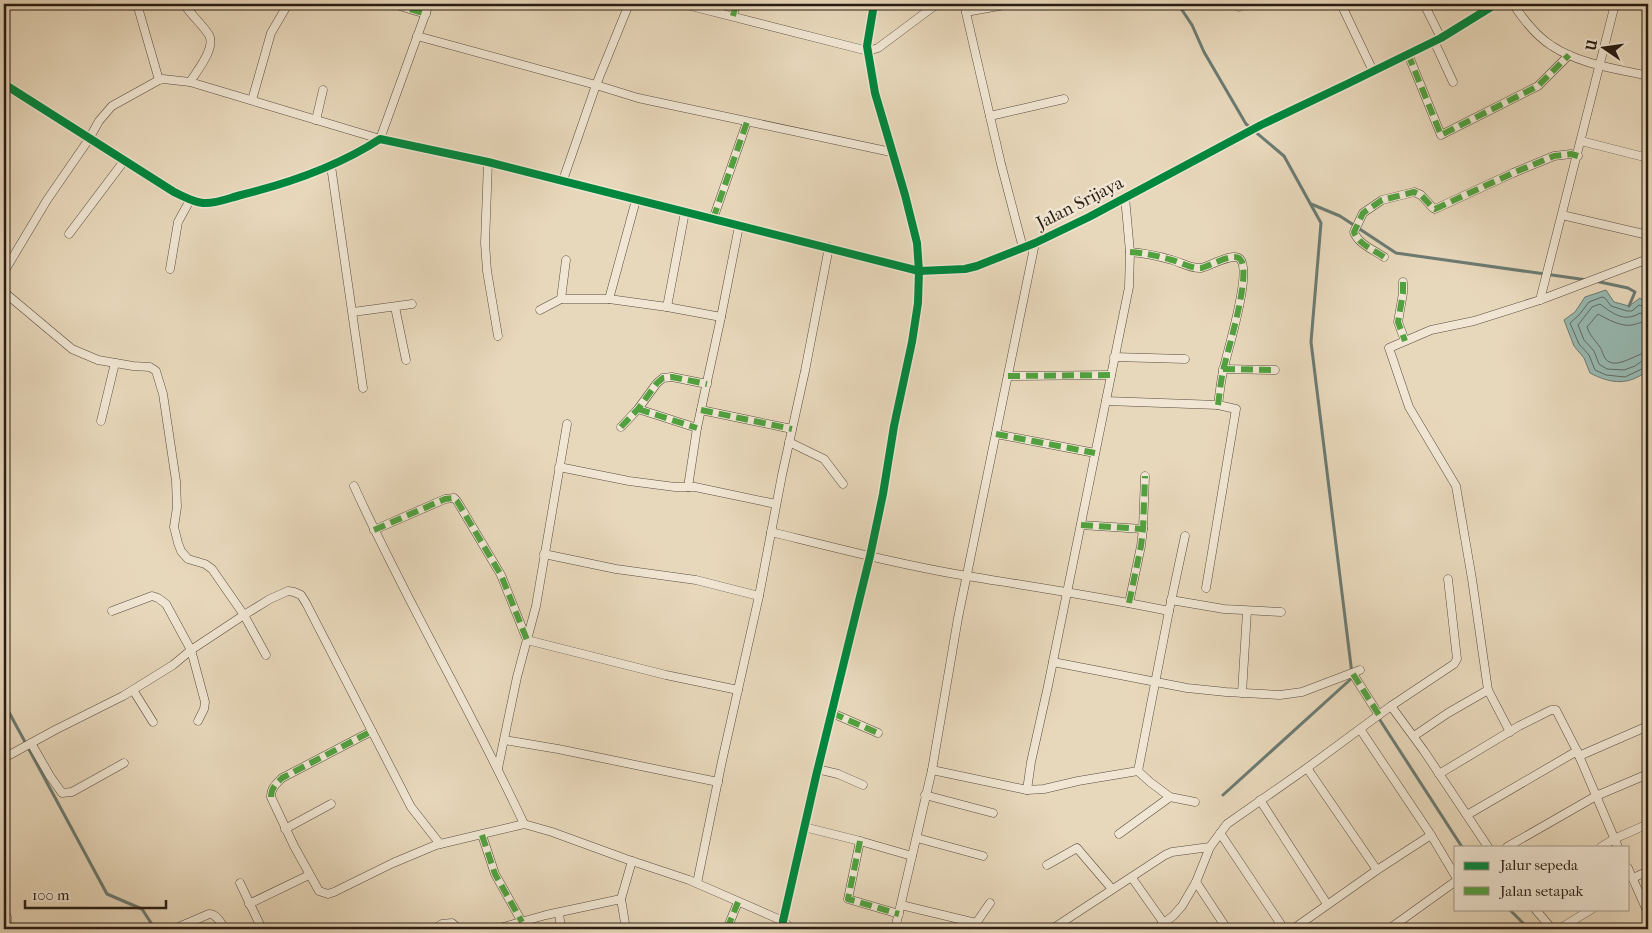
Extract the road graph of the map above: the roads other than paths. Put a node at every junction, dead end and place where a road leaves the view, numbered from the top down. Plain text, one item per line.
1 (137, 4) edge
2 (184, 4) edge
3 (288, 4) edge
4 (393, 4) edge
5 (429, 4) edge
6 (629, 4) edge
7 (685, 4) edge
8 (736, 4) edge
9 (874, 4) edge
10 (937, 4) edge
11 (1010, 4) edge
12 (1342, 4) edge
13 (1424, 4) edge
14 (1496, 4) edge
15 (1513, 4) edge
16 (1615, 4) edge
17 (965, 8) edge
18 (426, 14) junction
19 (732, 16) junction
20 (417, 36) junction
21 (1438, 39) junction
22 (868, 51) junction
23 (1408, 54) junction
24 (1568, 55) junction
25 (1599, 65) junction
26 (1373, 71) junction
27 (1648, 76) edge
28 (159, 80) junction
29 (190, 82) junction
30 (1453, 82) dead end
31 (4, 84) edge
32 (596, 85) junction
33 (323, 90) dead end
34 (1064, 99) dead end
35 (252, 100) junction
36 (990, 116) junction
37 (316, 120) junction
38 (747, 122) junction
39 (89, 139) junction
40 (380, 139) junction
41 (1581, 141) junction
42 (892, 152) junction
43 (1578, 156) junction
44 (1648, 158) edge
45 (124, 161) junction
46 (488, 162) junction
47 (331, 166) junction
48 (563, 180) junction
49 (1125, 197) junction
50 (190, 200) junction
51 (636, 200) junction
52 (685, 212) junction
53 (1562, 215) junction
54 (713, 219) junction
55 (739, 226) junction
56 (69, 234) dead end
57 (1648, 235) edge
58 (1035, 243) junction
59 (829, 247) junction
60 (1023, 248) junction
61 (1130, 252) junction
62 (1384, 257) dead end
63 (1648, 259) edge
64 (566, 260) dead end
65 (170, 269) dead end
66 (920, 271) junction
67 (4, 272) edge
68 (1403, 282) dead end
69 (4, 292) edge
70 (561, 299) junction
71 (609, 299) junction
72 (1540, 300) junction
73 (412, 304) dead end
74 (396, 307) junction
75 (667, 307) junction
76 (540, 310) dead end
77 (353, 312) junction
78 (721, 318) junction
79 (498, 336) dead end
80 (1405, 341) junction
81 (1114, 356) junction
82 (1185, 359) dead end
83 (406, 360) dead end
84 (115, 363) junction
85 (1223, 369) junction
86 (1274, 370) dead end
87 (1111, 375) junction
88 (1008, 376) junction
89 (707, 384) junction
90 (364, 388) dead end
91 (1106, 401) junction
92 (1218, 405) junction
93 (638, 410) junction
94 (701, 410) junction
95 (101, 421) dead end
96 (567, 424) dead end
97 (621, 426) dead end
98 (697, 428) junction
99 (792, 429) junction
100 (996, 434) junction
101 (789, 442) junction
102 (1095, 453) junction
103 (559, 467) junction
104 (1145, 476) dead end
105 (843, 484) dead end
106 (354, 486) dead end
107 (688, 487) junction
108 (776, 504) junction
109 (1081, 524) junction
110 (374, 530) junction
111 (1143, 530) junction
112 (771, 532) junction
113 (1185, 536) dead end
114 (544, 554) junction
115 (870, 556) junction
116 (966, 576) junction
117 (1448, 579) dead end
118 (1206, 588) dead end
119 (1067, 592) junction
120 (759, 596) junction
121 (1171, 600) junction
122 (1129, 603) junction
123 (112, 611) dead end
124 (1169, 611) junction
125 (1247, 611) junction
126 (1281, 612) dead end
127 (244, 615) junction
128 (527, 640) junction
129 (191, 650) junction
130 (266, 655) dead end
131 (1053, 662) junction
132 (1156, 682) junction
133 (134, 690) junction
134 (738, 690) junction
135 (1488, 690) junction
136 (1242, 693) junction
137 (1390, 706) junction
138 (832, 713) junction
139 (1377, 716) junction
140 (198, 721) dead end
141 (153, 722) dead end
142 (1648, 726) edge
143 (1360, 729) junction
144 (372, 731) junction
145 (1510, 732) junction
146 (878, 733) dead end
147 (1414, 736) junction
148 (504, 740) junction
149 (30, 744) junction
150 (1578, 754) junction
151 (4, 758) edge
152 (124, 763) dead end
153 (498, 768) junction
154 (1307, 768) junction
155 (817, 770) junction
156 (932, 770) junction
157 (1138, 772) junction
158 (1440, 774) junction
159 (1648, 774) edge
160 (718, 782) junction
161 (863, 785) dead end
162 (1027, 790) junction
163 (926, 795) junction
164 (1596, 796) junction
165 (1170, 797) junction
166 (1260, 800) junction
167 (1195, 802) dead end
168 (331, 804) dead end
169 (993, 813) dead end
170 (1467, 815) junction
171 (524, 824) junction
172 (1648, 824) edge
173 (804, 827) junction
174 (285, 829) junction
175 (1119, 834) dead end
176 (1220, 834) junction
177 (482, 835) junction
178 (1431, 835) junction
179 (917, 838) junction
180 (1614, 839) junction
181 (860, 841) junction
182 (440, 844) junction
183 (1487, 846) edge
184 (1509, 846) edge
185 (1603, 846) edge
186 (1618, 846) edge
187 (1210, 847) junction
188 (912, 856) junction
189 (983, 856) dead end
190 (632, 861) junction
191 (1047, 864) dead end
192 (1377, 870) junction
193 (1648, 871) edge
194 (1454, 874) edge
195 (309, 875) junction
196 (1132, 878) junction
197 (1196, 882) junction
198 (1454, 882) edge
199 (1632, 882) edge
200 (240, 883) dead end
201 (697, 883) junction
202 (1112, 889) junction
203 (621, 899) junction
204 (738, 902) junction
205 (990, 903) dead end
206 (249, 904) junction
207 (1327, 904) junction
208 (901, 905) junction
209 (1536, 910) edge
210 (1590, 910) edge
211 (4, 911) edge
212 (559, 913) junction
213 (1648, 913) edge
214 (899, 914) junction
215 (783, 921) junction
216 (522, 922) junction
217 (974, 926) edge
218 (1166, 926) edge
219 (4, 929) edge
220 (174, 929) edge
221 (225, 929) edge
222 (262, 929) edge
223 (434, 929) edge
224 (459, 929) edge
225 (496, 929) edge
226 (561, 929) edge
227 (626, 929) edge
228 (727, 929) edge
229 (792, 929) edge
230 (895, 929) edge
231 (1052, 929) edge
232 (1156, 929) edge
233 (1227, 929) edge
234 (1284, 929) edge
235 (1293, 929) edge
236 (1389, 929) edge
237 (1552, 929) edge
238 (1559, 929) edge

1 - 28 street
2 - 29 street
3 - 35 street
4 - 18 street
5 - 18 street
6 - 32 street
7 - 19 street
8 - 19 street
9 - 22 street
10 - 22 street
11 - 17 street
12 - 26 street
13 - 21 street
14 - 21 street
15 - 24 street
16 - 25 street
17 - 36 street
18 - 20 street
19 - 22 street
20 - 32 street
20 - 40 street
21 - 23 street
21 - 30 street
22 - 42 street
23 - 24 street
23 - 26 street
24 - 25 street
25 - 27 street
25 - 41 street
26 - 49 street, Jalan Srijaya
28 - 29 street, Jalan Srijaya
28 - 39 street
29 - 35 street, Jalan Srijaya
31 - 39 street
32 - 38 street
32 - 48 street
33 - 37 street
34 - 36 street
35 - 37 street, Jalan Srijaya
36 - 60 street
37 - 40 street, Jalan Srijaya
38 - 42 street
38 - 54 street
39 - 45 street
39 - 67 street
40 - 46 street, Jalan Srijaya
40 - 47 street
41 - 43 street
41 - 44 street
42 - 66 street
43 - 53 street
43 - 62 street
45 - 50 street
45 - 56 street
46 - 48 street, Jalan Srijaya
46 - 79 street
47 - 50 street
47 - 77 street
48 - 51 street, Jalan Srijaya
49 - 58 street, Jalan Srijaya
49 - 61 street
50 - 65 street
51 - 52 street, Jalan Srijaya
51 - 71 street
52 - 54 street, Jalan Srijaya
52 - 75 street
53 - 57 street
53 - 72 street
54 - 55 street, Jalan Srijaya
55 - 59 street, Jalan Srijaya
55 - 78 street
58 - 60 street, Jalan Srijaya
58 - 88 street
59 - 66 street, Jalan Srijaya
59 - 99 street
60 - 66 street, Jalan Srijaya
61 - 81 street
61 - 85 street
63 - 72 street
64 - 70 street
66 - 115 street
68 - 80 street
69 - 84 street
70 - 71 street
70 - 76 street
71 - 75 street
72 - 80 street
73 - 74 street
74 - 77 street
74 - 83 street
75 - 78 street
77 - 90 street
78 - 89 street
80 - 135 street
81 - 82 street
81 - 87 street
84 - 95 street
84 - 127 street
85 - 86 street
85 - 92 street
87 - 88 street
87 - 91 street
88 - 100 street
89 - 93 street
89 - 94 street
91 - 92 street
91 - 102 street
92 - 118 street
93 - 97 street
93 - 98 street
94 - 98 street
94 - 99 street
96 - 103 street
98 - 107 street
99 - 101 street
100 - 102 street
100 - 116 street
101 - 105 street
101 - 108 street
102 - 109 street
103 - 107 street
103 - 114 street
104 - 111 street
106 - 110 street
107 - 108 street
108 - 112 street
109 - 111 street
109 - 119 street
110 - 128 street
110 - 153 street
111 - 122 street
112 - 115 street
112 - 120 street
113 - 121 street
114 - 120 street
114 - 128 street
115 - 116 street
115 - 138 street
116 - 119 street
116 - 156 street
117 - 137 street
119 - 122 street
119 - 131 street
120 - 134 street
121 - 124 street
121 - 125 street
122 - 124 street
123 - 129 street
124 - 132 street
125 - 126 street
125 - 136 street
127 - 129 street
127 - 130 street
127 - 144 street
128 - 134 street
128 - 148 street
129 - 133 street
129 - 140 street
131 - 132 street
131 - 162 street
132 - 136 street
132 - 157 street
133 - 141 street
133 - 149 street
134 - 160 street
135 - 145 street
135 - 147 street
136 - 139 street
137 - 139 street
137 - 147 street
138 - 146 street
138 - 155 street
139 - 143 street
142 - 150 street
143 - 154 street
143 - 178 street
144 - 174 street
144 - 182 street
145 - 150 street
145 - 158 street
147 - 158 street
148 - 153 street
148 - 160 street
149 - 151 street
149 - 152 street
150 - 164 street
150 - 170 street
153 - 171 street
154 - 166 street
154 - 192 street
155 - 161 street
155 - 173 street
156 - 162 street
156 - 163 street
157 - 162 street
157 - 165 street
158 - 170 street
159 - 164 street
160 - 201 street
163 - 169 street
163 - 179 street
164 - 180 street
164 - 184 street
165 - 167 street
165 - 175 street
166 - 176 street
166 - 207 street
168 - 174 street
170 - 183 street
171 - 177 street
171 - 190 street
172 - 180 street
173 - 181 street
173 - 215 street
174 - 195 street
176 - 187 street
176 - 234 street
177 - 182 street
177 - 216 street
178 - 192 street
178 - 194 street
179 - 188 street
179 - 189 street
180 - 185 street
180 - 186 street
181 - 188 street
181 - 214 street
182 - 195 street
187 - 196 street
187 - 197 street
188 - 208 street
190 - 201 street
190 - 203 street
191 - 202 street
192 - 207 street
193 - 199 street
195 - 206 street
196 - 202 street
196 - 218 street
197 - 218 street
197 - 233 street
198 - 236 street
199 - 213 street
200 - 206 street
201 - 204 street
202 - 231 street
203 - 212 street
203 - 227 street
204 - 215 street
204 - 228 street
205 - 217 street
206 - 222 street
207 - 235 street
208 - 214 street
208 - 217 street
209 - 237 street
210 - 238 street
211 - 219 street
212 - 216 street
212 - 226 street
214 - 230 street
215 - 229 street
216 - 225 street
218 - 232 street
220 - 221 street
223 - 224 street

